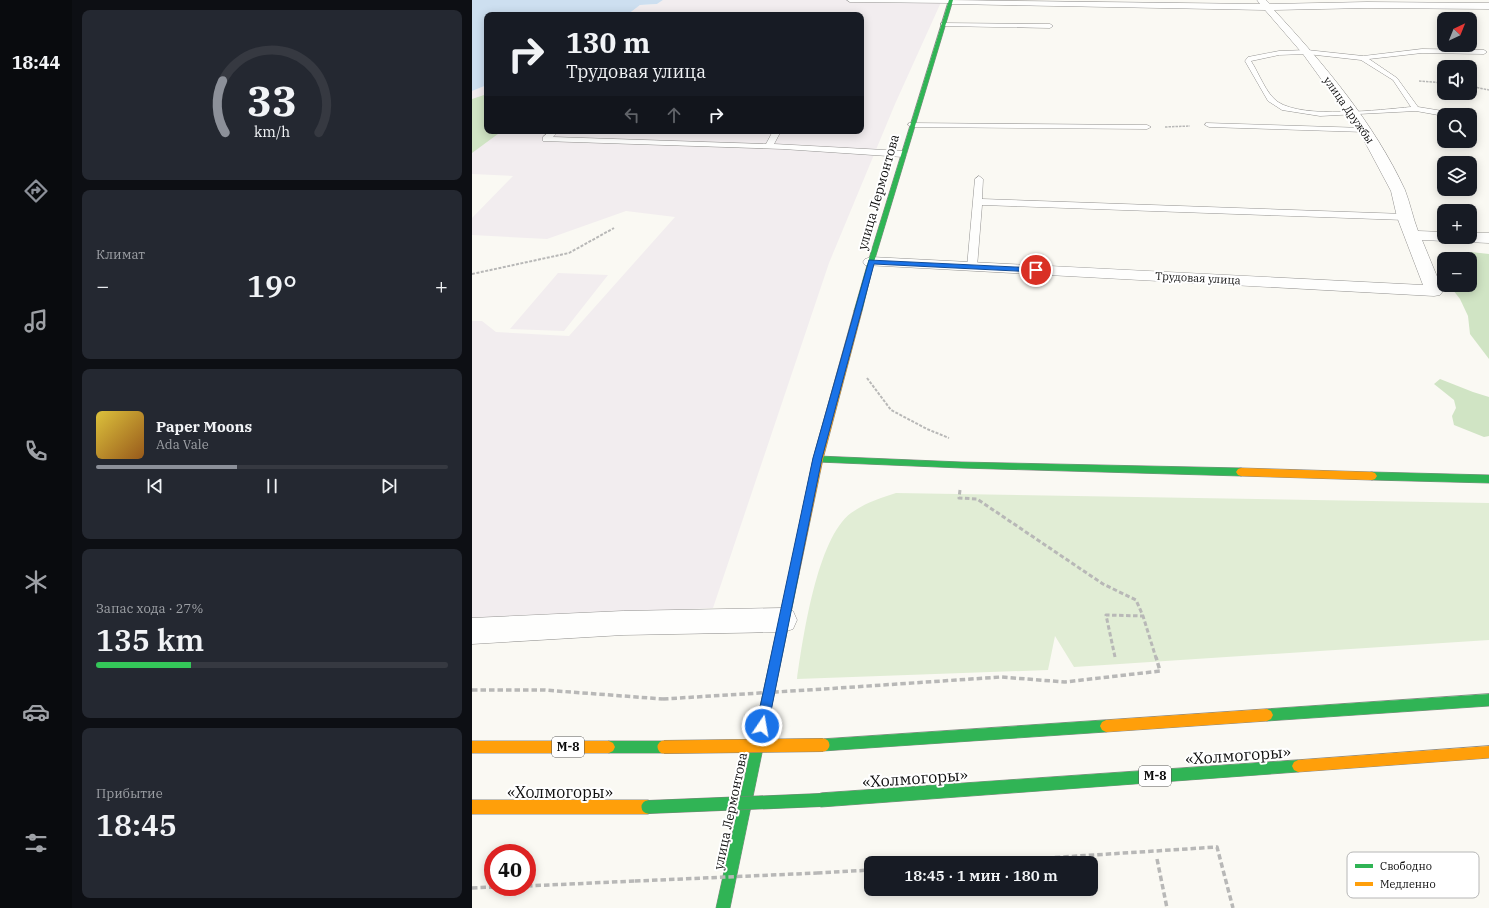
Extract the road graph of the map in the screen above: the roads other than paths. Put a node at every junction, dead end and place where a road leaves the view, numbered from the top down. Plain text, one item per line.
1 (850, 0) edge
2 (951, 1) edge
3 (1263, 4) edge
4 (1489, 6) edge
5 (943, 24) junction
6 (1050, 26) dead end
7 (1307, 52) junction
8 (1484, 52) dead end
9 (1362, 58) junction
10 (1416, 109) junction
11 (1437, 112) edge
12 (1352, 113) junction
13 (912, 125) junction
14 (1209, 125) road end
15 (1147, 128) road end
16 (1365, 130) junction
17 (552, 134) edge
18 (775, 134) edge
19 (768, 147) junction
20 (903, 154) junction
21 (979, 179) dead end
22 (977, 202) junction
23 (1405, 217) junction
24 (1413, 235) junction
25 (1437, 236) edge
26 (1477, 238) edge
27 (1489, 238) edge
28 (871, 262) junction
29 (972, 267) junction
30 (818, 458) junction
31 (1489, 479) edge
32 (784, 620) junction
33 (472, 631) edge
34 (1486, 700) edge
35 (472, 747) edge
36 (1489, 752) edge
37 (472, 807) edge
38 (723, 908) edge

1 - 2 lane
2 - 3 street
2 - 5 street, улица Лермонтова
3 - 4 street
3 - 7 street, улица Дружбы
5 - 6 lane
5 - 13 street, улица Лермонтова
7 - 9 lane
7 - 12 street, улица Дружбы
7 - 12 lane
8 - 9 lane
9 - 10 lane
10 - 11 lane
10 - 12 lane
12 - 16 street, улица Дружбы
13 - 15 lane
13 - 20 street, улица Лермонтова
14 - 16 lane
16 - 23 street, улица Дружбы
17 - 19 lane
18 - 19 lane
19 - 20 lane
20 - 28 street, улица Лермонтова
21 - 22 lane
22 - 23 lane
22 - 29 lane
23 - 24 street, улица Дружбы
24 - 25 street
24 - 29 street, Трудовая улица
26 - 27 street
28 - 29 street, Трудовая улица
28 - 30 street, улица Лермонтова
30 - 31 street
30 - 32 street, улица Лермонтова
32 - 33 street
32 - 38 street, улица Лермонтова
34 - 35 street, М-8, bridge
36 - 37 street, «Холмогоры» / М-8, bridge

